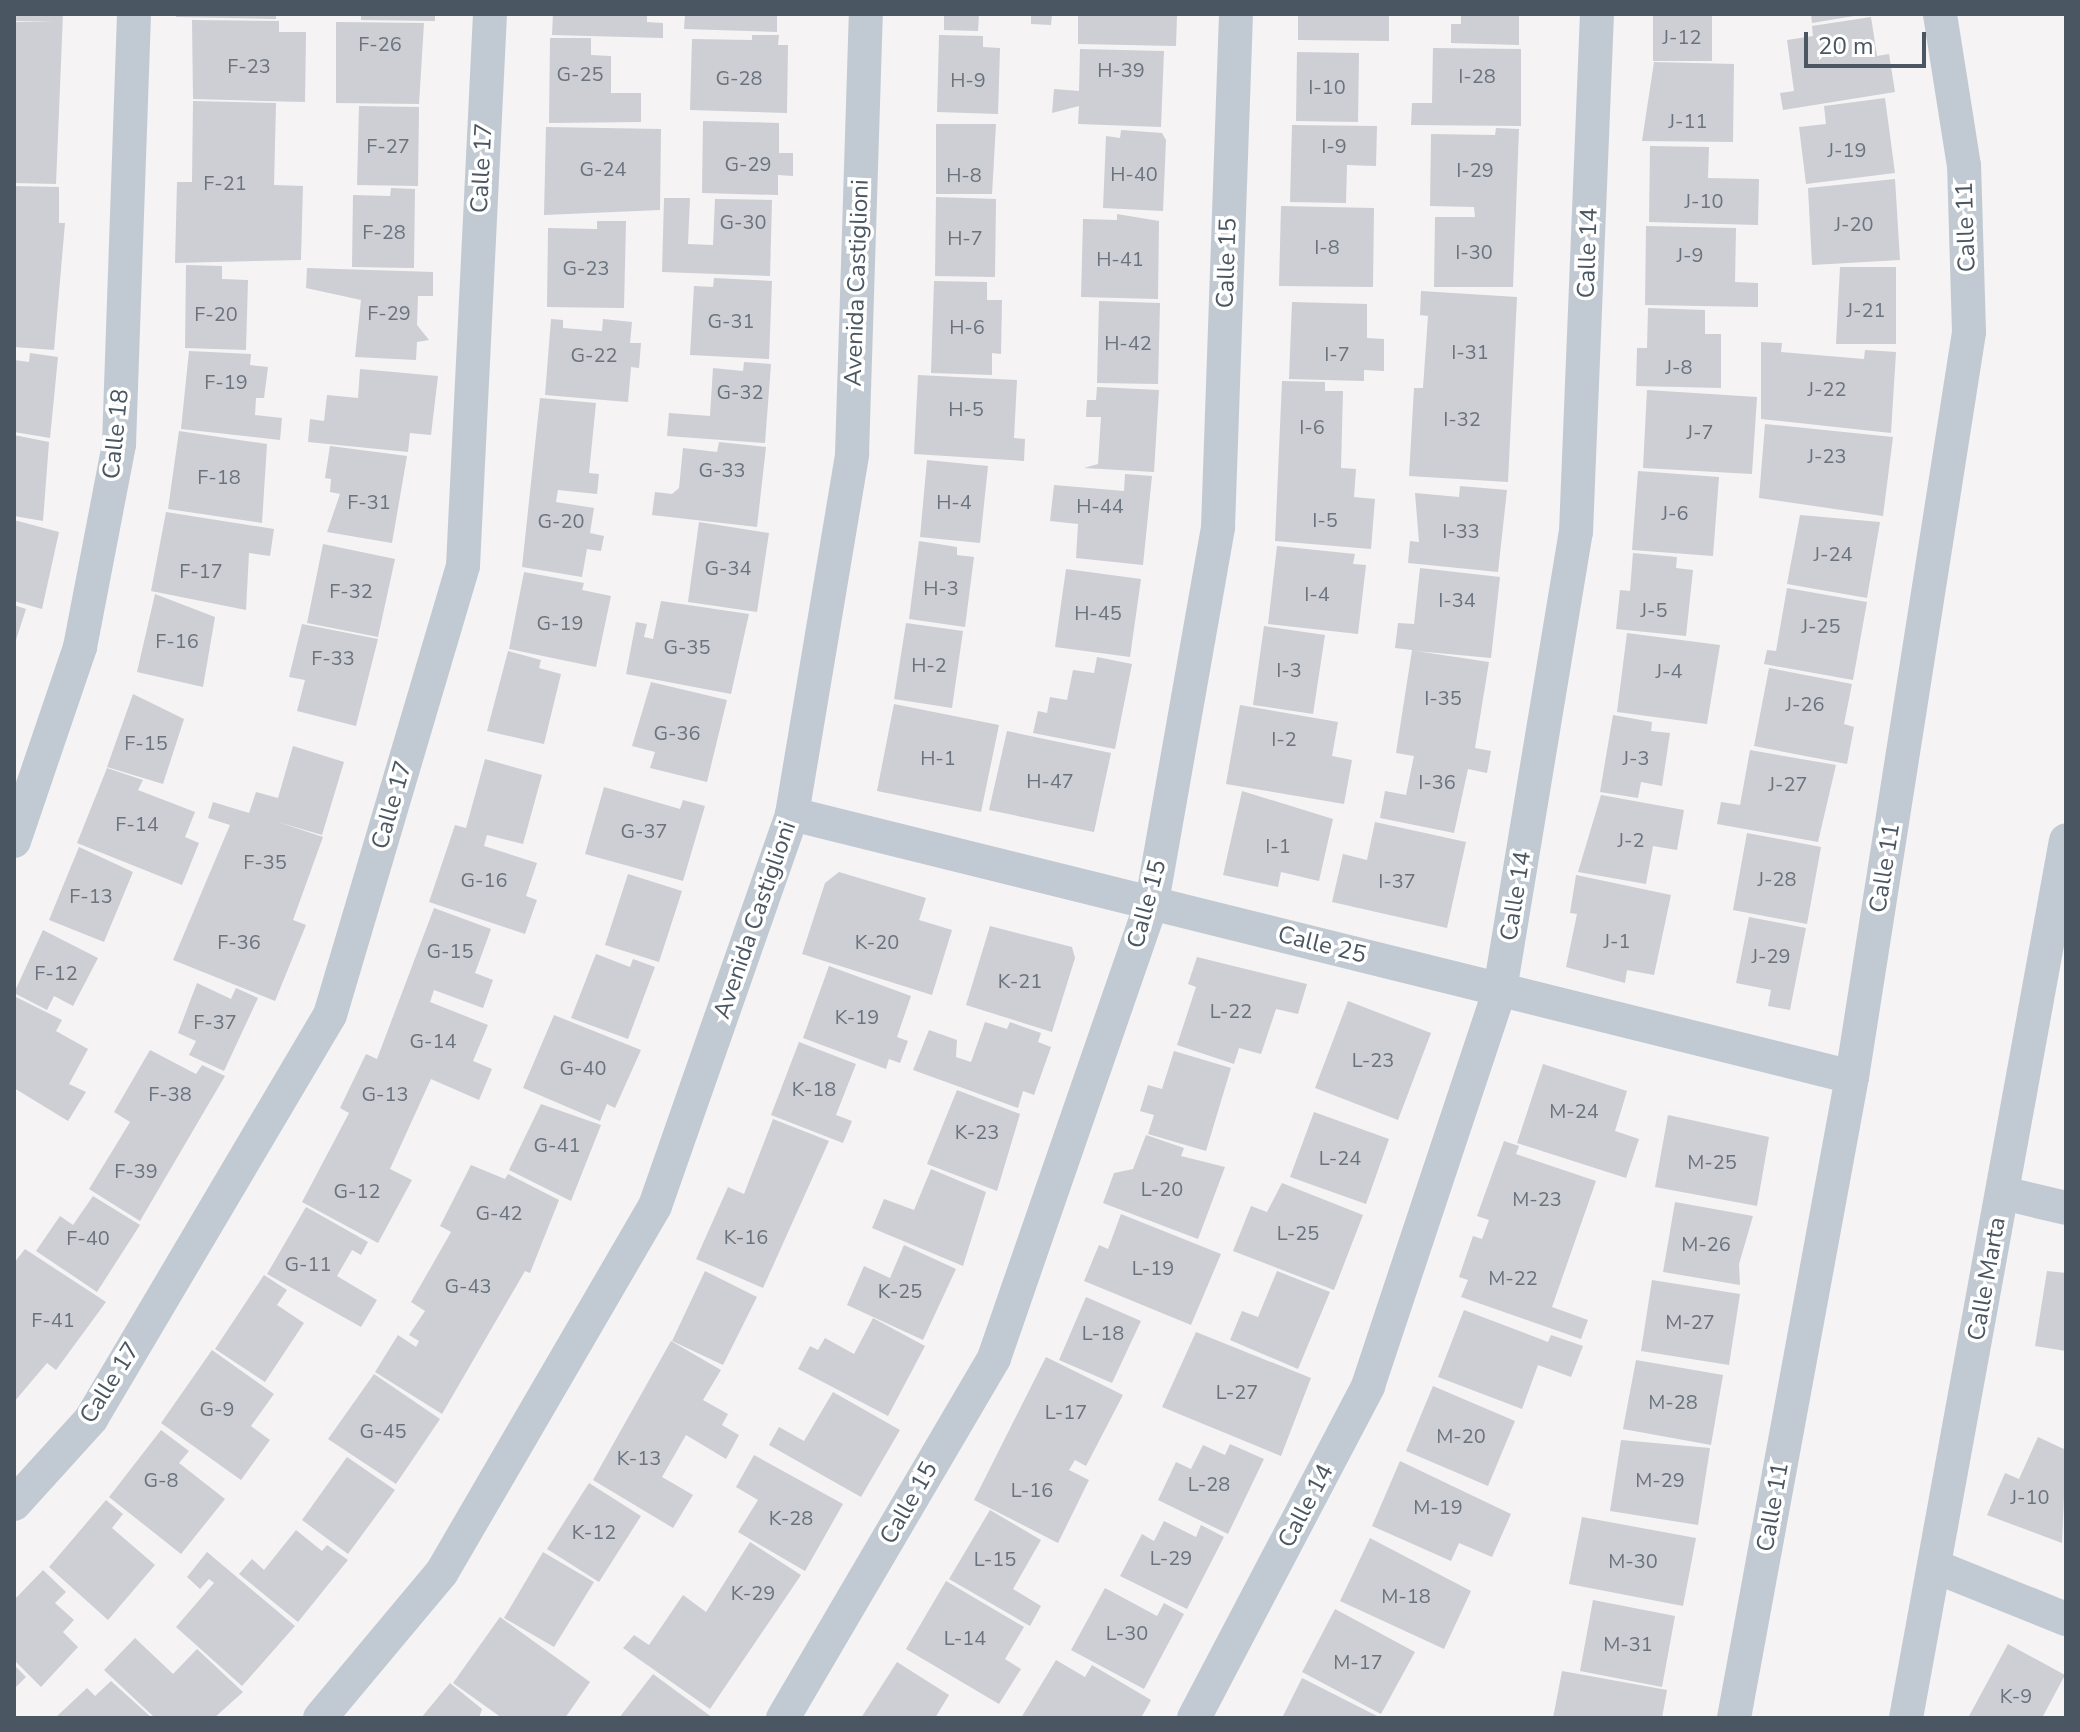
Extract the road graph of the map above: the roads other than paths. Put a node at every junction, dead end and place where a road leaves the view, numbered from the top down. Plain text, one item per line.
1 (134, 14) edge
2 (490, 14) edge
3 (866, 14) edge
4 (1236, 14) edge
5 (1597, 14) edge
6 (1940, 14) edge
7 (792, 814) junction
8 (2066, 840) edge
9 (14, 841) edge
10 (1152, 902) junction
11 (1500, 990) junction
12 (1852, 1077) junction
13 (2003, 1193) junction
14 (2066, 1208) edge
15 (14, 1504) edge
16 (1934, 1566) junction
17 (2066, 1619) edge
18 (320, 1718) edge
19 (783, 1718) edge
20 (1194, 1718) edge
21 (1734, 1718) edge
22 (1906, 1718) edge

1 - 9 street, Calle 18
2 - 15 street, Calle 17
3 - 7 street, Avenida Castiglioni
4 - 10 street, Calle 15
5 - 11 street, Calle 14
6 - 12 street, Calle 11
7 - 10 street, Calle 25
7 - 18 street, Avenida Castiglioni
8 - 13 street, Calle Marta
10 - 11 street, Calle 25
10 - 19 street, Calle 15
11 - 12 street, Calle 25
11 - 20 street, Calle 14
12 - 21 street, Calle 11
13 - 14 street
13 - 16 street, Calle Marta
16 - 17 street
16 - 22 street, Calle Marta

